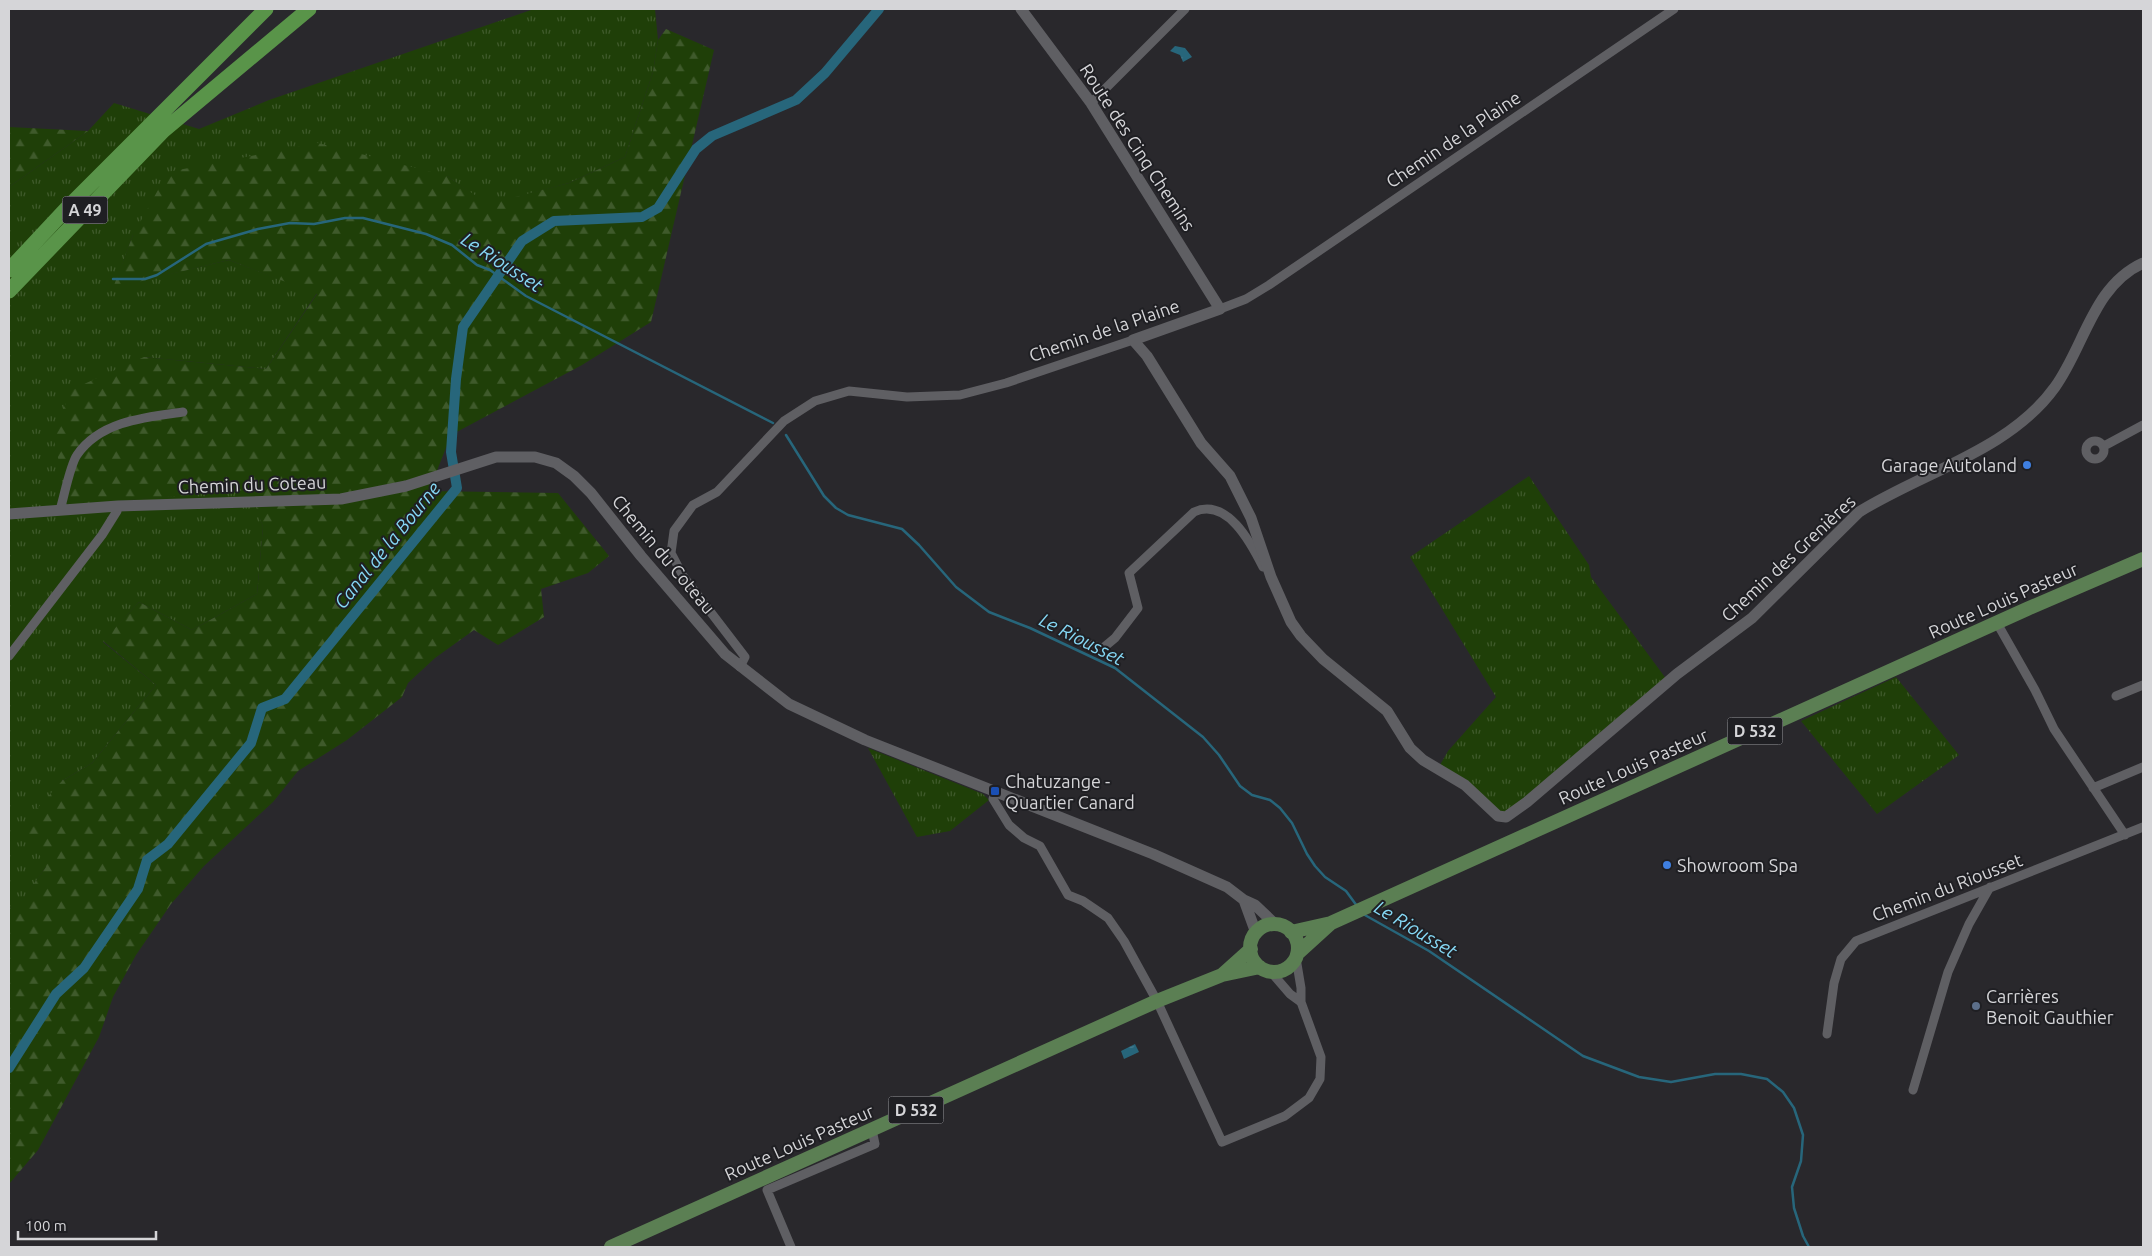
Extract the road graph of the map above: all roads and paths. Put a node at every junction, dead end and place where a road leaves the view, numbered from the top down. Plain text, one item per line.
1 (266, 9) edge
2 (309, 9) edge
3 (1020, 9) edge
4 (1186, 9) edge
5 (1674, 9) edge
6 (1091, 103) junction
7 (2143, 263) edge
8 (9, 270) edge
9 (9, 291) edge
10 (1220, 309) junction
11 (1133, 340) junction
12 (184, 412) dead end
13 (2143, 425) edge
14 (2104, 446) dead end
15 (118, 506) junction
16 (60, 510) junction
17 (9, 514) edge
18 (2143, 559) edge
19 (1276, 588) junction
20 (1996, 623) junction
21 (1081, 642) dead end
22 (9, 656) edge
23 (740, 667) junction
24 (2143, 684) edge
25 (2116, 696) dead end
26 (2143, 768) edge
27 (2093, 788) junction
28 (995, 791) junction
29 (2143, 828) edge
30 (2125, 835) junction
31 (1990, 887) junction
32 (1244, 900) junction
33 (1331, 923) junction
34 (1276, 925) junction
35 (1291, 932) junction
36 (1256, 933) junction
37 (1251, 949) junction
38 (1297, 955) junction
39 (1266, 970) junction
40 (1222, 974) junction
41 (1157, 1001) junction
42 (1300, 1002) junction
43 (1827, 1034) dead end
44 (1913, 1090) dead end
45 (872, 1130) junction
46 (612, 1247) edge
47 (792, 1247) edge

1 - 8 highway, A 49
2 - 9 highway, A 49
3 - 6 street, Route des Cinq Chemins
4 - 6 street
5 - 10 street, Chemin de la Plaine
6 - 10 street, Route des Cinq Chemins
7 - 19 street, Chemin des Grenières
10 - 11 street, Chemin de la Plaine
11 - 19 street
11 - 23 street, Chemin de la Plaine
12 - 16 street
13 - 14 street
15 - 16 street, Chemin du Coteau
15 - 22 street
15 - 23 street, Chemin du Coteau
16 - 17 street, Chemin du Coteau
18 - 20 main road, Route Louis Pasteur / D 532
19 - 21 street
20 - 27 street
20 - 33 main road, Route Louis Pasteur / D 532
23 - 28 street, Chemin du Coteau
24 - 25 street
26 - 27 street
27 - 30 street
28 - 32 street, Chemin du Coteau
28 - 41 street
29 - 30 street, Chemin du Riousset
30 - 31 street, Chemin du Riousset
31 - 43 street, Chemin du Riousset
31 - 44 street
32 - 34 street, Chemin du Coteau
32 - 36 street
33 - 35 main road, Route Louis Pasteur / D 532
33 - 38 main road, Route Louis Pasteur / D 532
34 - 35 main road
34 - 36 main road
35 - 38 main road
36 - 37 main road
37 - 39 main road
37 - 40 main road, Route Louis Pasteur / D 532
38 - 39 main road
38 - 42 street
39 - 40 main road, Route Louis Pasteur / D 532
39 - 42 street
40 - 41 main road, Route Louis Pasteur / D 532
41 - 42 street
41 - 45 main road, Route Louis Pasteur / D 532
45 - 46 main road, Route Louis Pasteur / D 532
45 - 47 street

